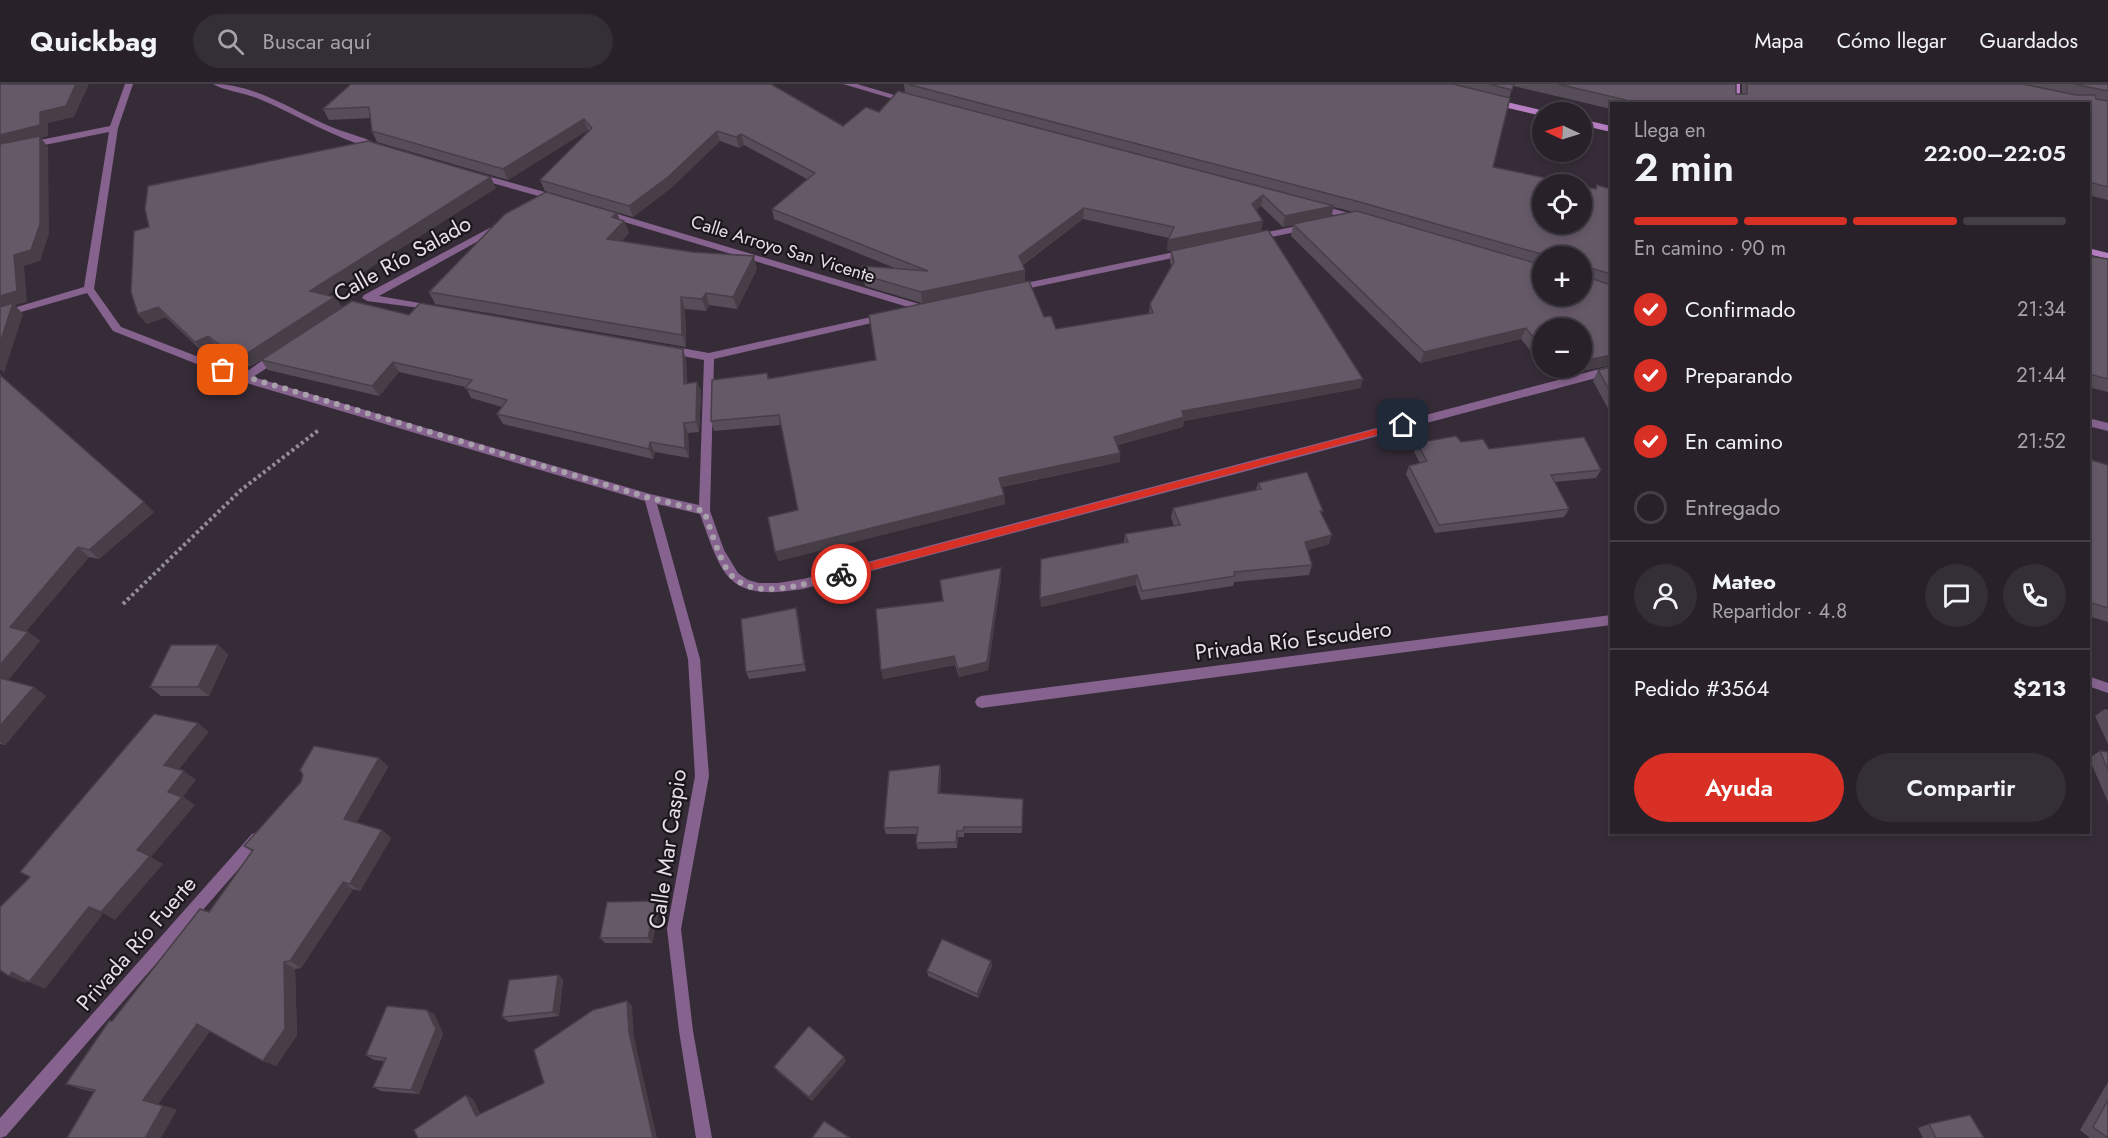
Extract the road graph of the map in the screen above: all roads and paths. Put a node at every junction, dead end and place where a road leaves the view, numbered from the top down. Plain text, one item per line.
1 (129, 84) edge
2 (217, 84) edge
3 (847, 84) edge
4 (1736, 84) edge
5 (1486, 100) edge
6 (916, 102) edge
7 (1736, 102) edge
8 (1532, 111) edge
9 (1592, 125) edge
10 (114, 128) junction
11 (1610, 129) edge
12 (384, 149) edge
13 (0, 151) edge
14 (463, 171) edge
15 (553, 197) junction
16 (564, 201) edge
17 (543, 203) edge
18 (1308, 205) edge
19 (598, 211) edge
20 (1354, 217) junction
21 (512, 219) edge
22 (1365, 220) edge
23 (1331, 222) edge
24 (1319, 224) edge
25 (1249, 239) edge
26 (1190, 252) edge
27 (2090, 252) edge
28 (2108, 256) edge
29 (89, 289) junction
30 (1004, 291) edge
31 (368, 297) junction
32 (358, 303) edge
33 (933, 306) edge
34 (922, 308) junction
35 (438, 309) edge
36 (0, 315) edge
37 (662, 348) edge
38 (282, 353) edge
39 (709, 357) junction
40 (1610, 370) edge
41 (244, 378) junction
42 (347, 408) junction
43 (2090, 423) edge
44 (2108, 428) edge
45 (650, 498) junction
46 (704, 511) junction
47 (123, 604) dead end
48 (1610, 620) edge
49 (2090, 682) edge
50 (2108, 688) edge
51 (981, 702) dead end
52 (265, 829) edge
53 (0, 1130) edge
54 (704, 1138) edge

1 - 10 street
2 - 12 street
3 - 6 street
4 - 7 street
5 - 8 street
9 - 11 street
10 - 13 street
10 - 29 street
14 - 15 street
15 - 16 street
15 - 17 street
18 - 20 street
19 - 34 street, Calle Arroyo San Vicente
20 - 22 street
20 - 23 street
21 - 31 street, Calle Río Salado
24 - 25 street
26 - 30 street
27 - 28 street
29 - 36 street
29 - 41 street
31 - 32 street, Calle Río Salado
31 - 35 street
33 - 34 street, Calle Arroyo San Vicente
34 - 39 street
37 - 39 street
38 - 41 street
39 - 46 street
40 - 46 street
41 - 42 street
42 - 45 street
42 - 47 path
43 - 44 street
45 - 46 street
45 - 54 street, Calle Mar Caspio
48 - 51 street, Privada Río Escudero
49 - 50 street
52 - 53 street, Privada Río Fuerte

